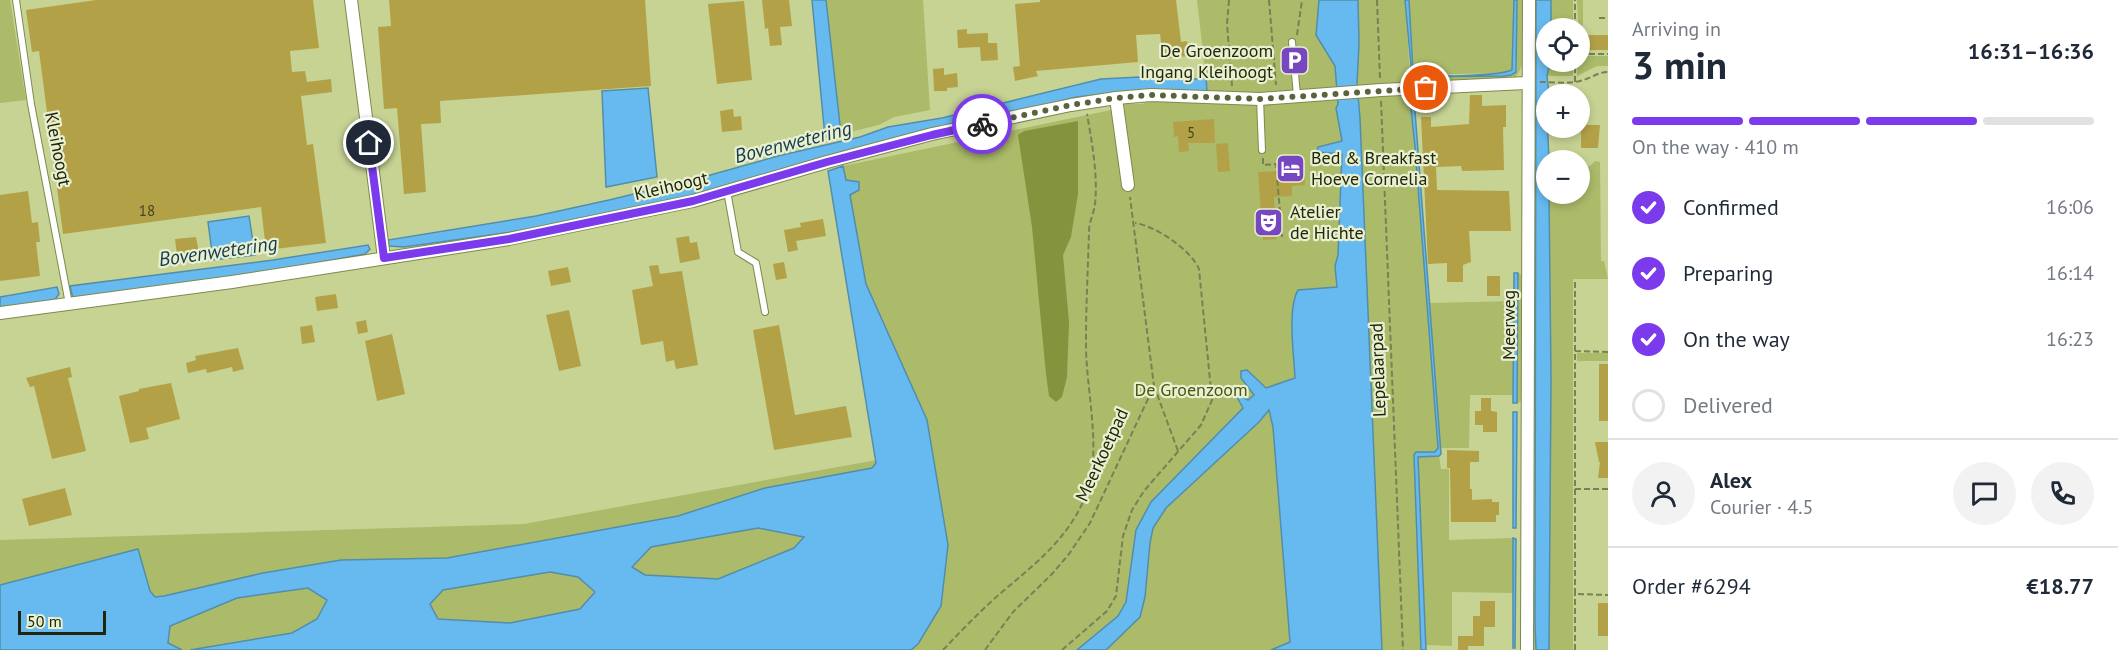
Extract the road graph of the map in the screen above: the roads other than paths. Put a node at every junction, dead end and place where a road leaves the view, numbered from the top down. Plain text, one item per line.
1 (16, 0) edge
2 (351, 0) edge
3 (1529, 0) edge
4 (1292, 42) road end
5 (1531, 83) junction
6 (1297, 95) junction
7 (1116, 98) junction
8 (1260, 99) junction
9 (1262, 150) road end
10 (1128, 185) road end
11 (728, 191) junction
12 (384, 258) junction
13 (69, 304) junction
14 (765, 312) dead end
15 (0, 313) edge
16 (1527, 650) edge

1 - 13 lane, Kleihoogt
2 - 12 street
3 - 5 street, Meerweg
4 - 6 lane
5 - 6 street, Kleihoogt
5 - 16 street, Meerweg
6 - 8 street, Kleihoogt
7 - 8 street, Kleihoogt
7 - 10 street
7 - 11 street, Kleihoogt
8 - 9 lane
11 - 12 street, Kleihoogt
11 - 14 lane
12 - 13 street, Kleihoogt
13 - 15 street, Kleihoogt

